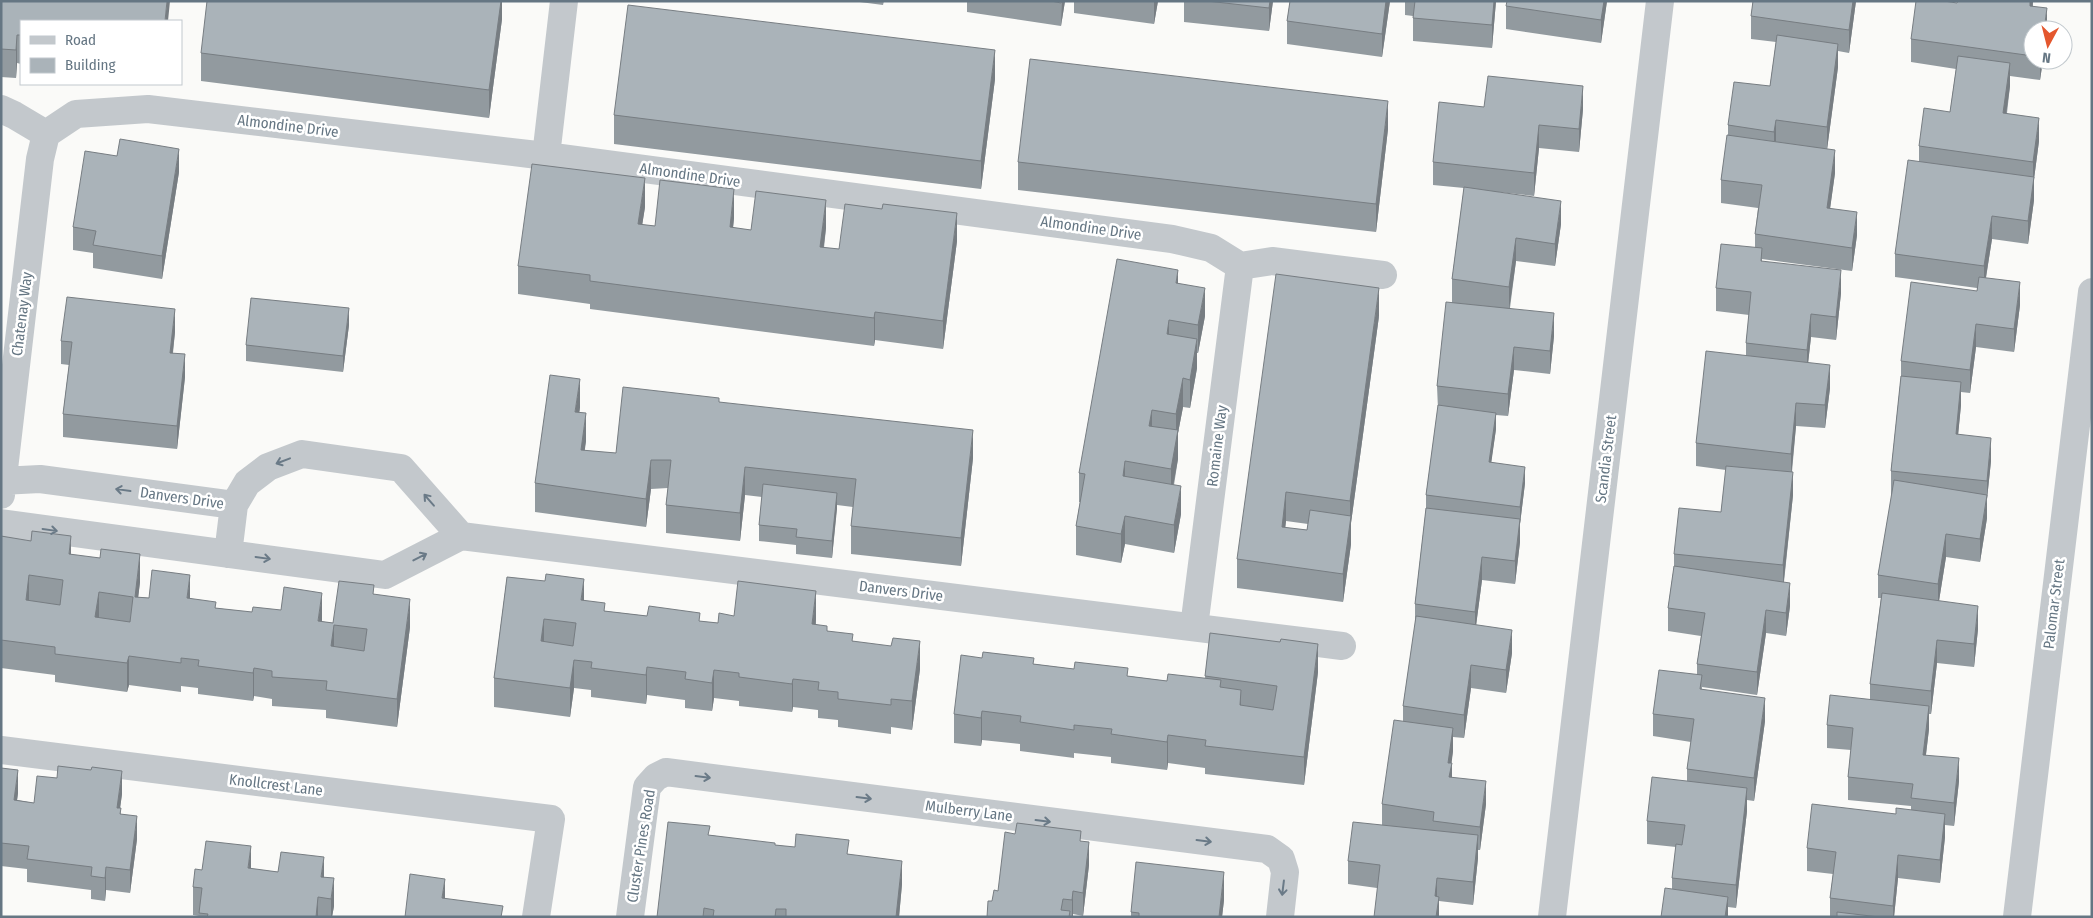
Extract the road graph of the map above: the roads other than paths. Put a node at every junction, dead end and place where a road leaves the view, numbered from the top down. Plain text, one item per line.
1 (564, 1) edge
2 (1660, 1) edge
3 (1, 110) edge
4 (46, 134) junction
5 (546, 156) junction
6 (1240, 266) junction
7 (1383, 275) dead end
8 (2092, 292) edge
9 (2, 486) edge
10 (234, 505) junction
11 (1, 523) edge
12 (461, 536) junction
13 (228, 554) junction
14 (1194, 627) junction
15 (1342, 646) dead end
16 (1, 750) edge
17 (656, 777) joint
18 (536, 917) edge
19 (630, 917) edge
20 (1280, 917) edge
21 (1552, 917) edge
22 (2017, 917) edge

1 - 5 street
2 - 21 street, Scandia Street
3 - 4 street
4 - 5 street, Almondine Drive
4 - 9 street, Chatenay Way
5 - 6 street, Almondine Drive
6 - 7 street
6 - 14 street, Romaine Way
8 - 22 street, Palomar Street
10 -> 9 street, Danvers Drive
12 -> 10 street, Danvers Drive
10 - 13 street
11 -> 13 street
13 -> 12 street
12 - 14 street, Danvers Drive
14 - 15 street, Danvers Drive
16 - 18 street, Knollcrest Lane
17 - 19 street, Cluster Pines Road
17 -> 20 street, Mulberry Lane

